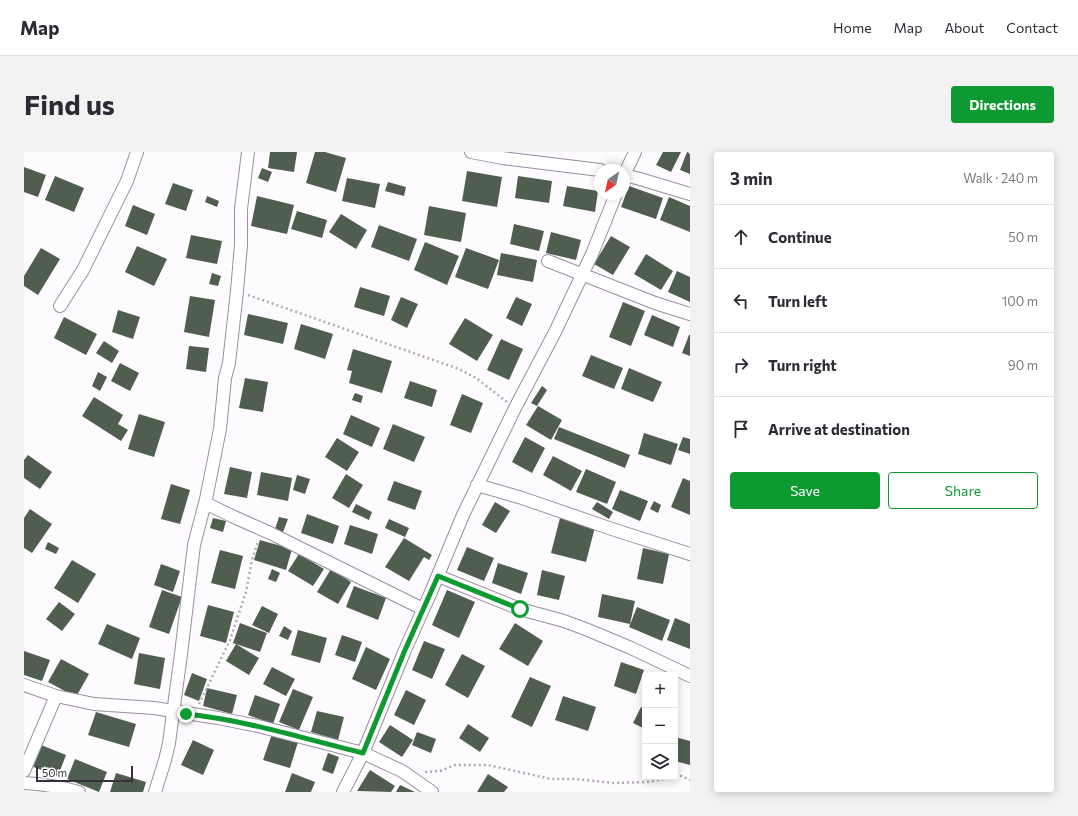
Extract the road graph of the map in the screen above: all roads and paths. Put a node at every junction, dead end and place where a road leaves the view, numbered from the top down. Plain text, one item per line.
1 (137, 152) edge
2 (248, 152) edge
3 (471, 152) edge
4 (635, 152) edge
5 (629, 164) edge
6 (594, 169) edge
7 (630, 176) edge
8 (690, 194) edge
9 (614, 200) edge
10 (548, 261) dead end
11 (582, 274) junction
12 (237, 291) junction
13 (60, 306) dead end
14 (690, 314) edge
15 (515, 408) junction
16 (477, 485) junction
17 (205, 503) junction
18 (261, 528) junction
19 (690, 554) edge
20 (438, 576) junction
21 (423, 609) junction
22 (690, 676) edge
23 (24, 685) edge
24 (56, 696) junction
25 (173, 712) junction
26 (194, 714) junction
27 (363, 753) junction
28 (24, 771) edge
29 (425, 772) dead end
30 (678, 776) edge
31 (659, 780) edge
32 (690, 780) edge
33 (24, 783) edge
34 (79, 792) edge
35 (155, 792) edge
36 (343, 792) edge
37 (432, 792) edge

1 - 13 street
2 - 12 street
3 - 6 street
4 - 5 street
7 - 8 street
9 - 11 street
10 - 11 street
11 - 14 street
11 - 15 street
12 - 15 path
12 - 17 street
15 - 16 street
16 - 19 street
16 - 20 street
17 - 18 street
17 - 25 street
18 - 21 street
18 - 26 path
20 - 21 street
20 - 22 street
21 - 27 street
23 - 24 street
24 - 25 street
24 - 28 street
25 - 26 street
25 - 35 street
26 - 27 street
27 - 36 street
27 - 37 street
29 - 31 path
30 - 32 path
33 - 34 street

